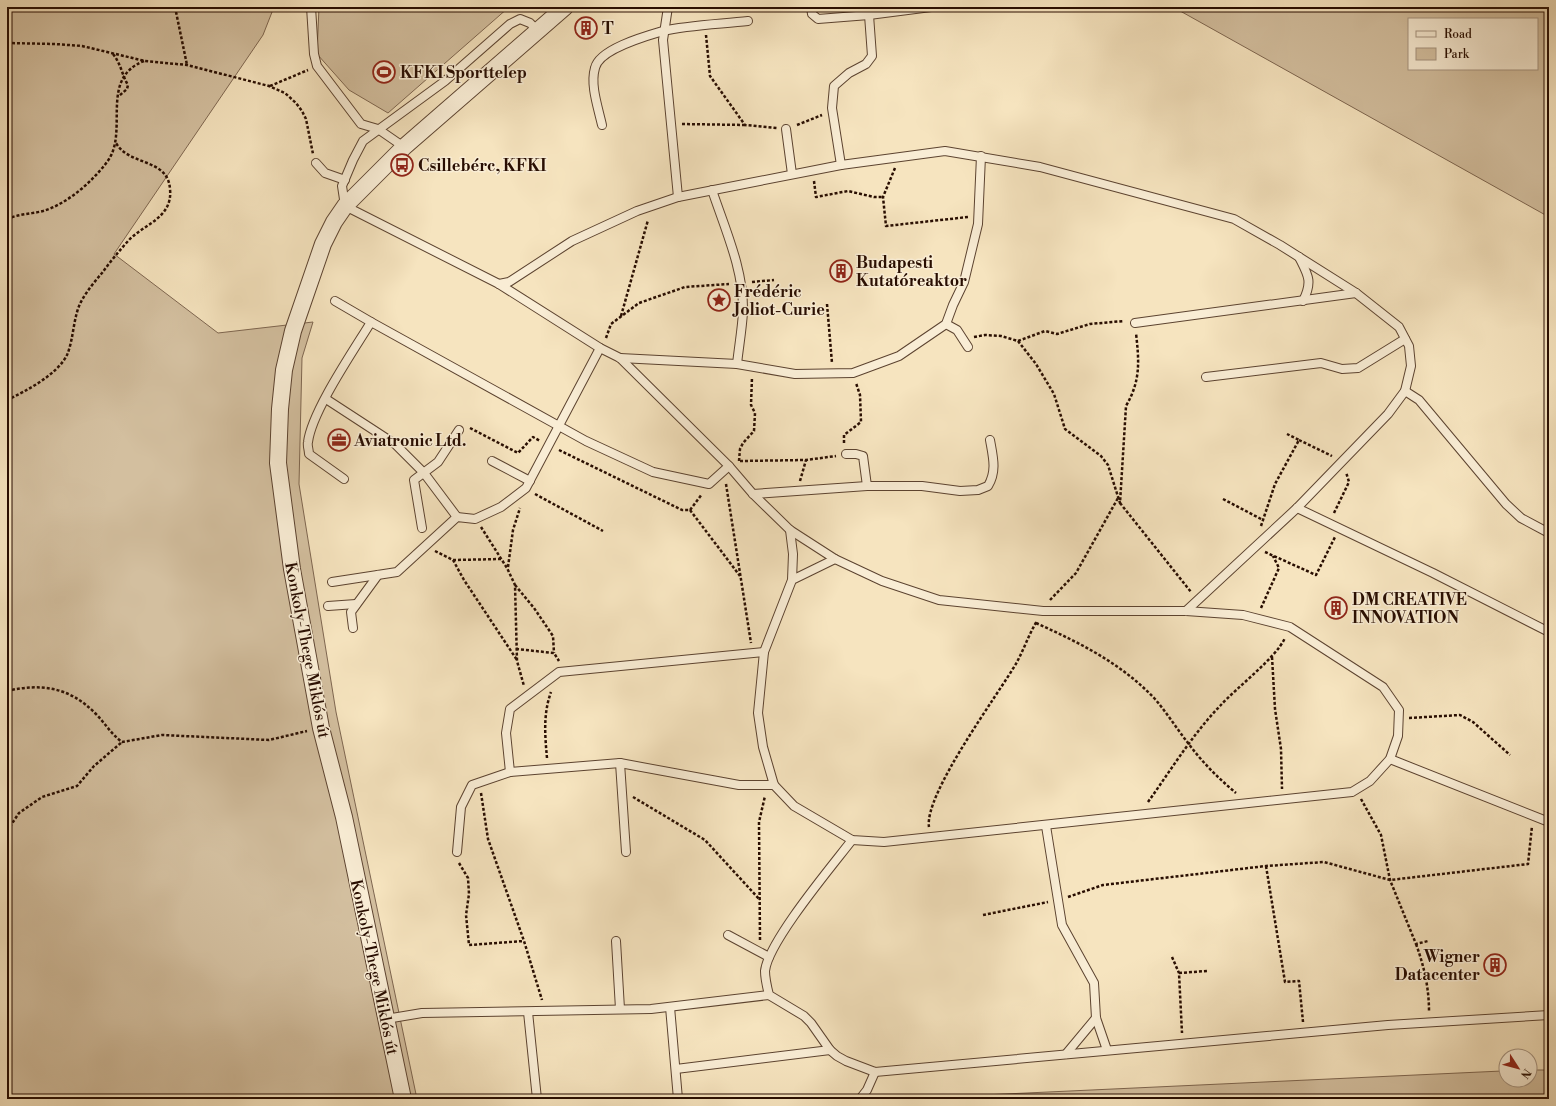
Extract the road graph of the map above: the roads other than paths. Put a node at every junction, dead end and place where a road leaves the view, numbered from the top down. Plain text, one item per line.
1 (311, 7) edge
2 (566, 7) edge
3 (668, 7) edge
4 (811, 7) edge
5 (931, 7) edge
6 (870, 15) junction
7 (748, 21) dead end
8 (537, 30) junction
9 (664, 31) junction
10 (602, 125) dead end
11 (786, 129) road end
12 (378, 130) junction
13 (404, 147) junction
14 (981, 156) junction
15 (316, 163) road end
16 (841, 165) junction
17 (792, 174) junction
18 (344, 180) junction
19 (712, 190) junction
20 (678, 197) junction
21 (345, 206) junction
22 (1298, 257) junction
23 (499, 284) junction
24 (1356, 293) junction
25 (335, 301) dead end
26 (1303, 301) junction
27 (371, 322) junction
28 (1135, 323) road end
29 (946, 324) junction
30 (1405, 339) junction
31 (966, 343) road end
32 (600, 348) junction
33 (620, 358) junction
34 (737, 364) junction
35 (1206, 377) dead end
36 (1405, 391) junction
37 (326, 399) junction
38 (560, 426) junction
39 (459, 430) road end
40 (990, 440) dead end
41 (846, 454) road end
42 (492, 461) dead end
43 (730, 467) junction
44 (424, 473) junction
45 (344, 479) dead end
46 (528, 485) junction
47 (866, 486) junction
48 (753, 494) junction
49 (1297, 508) junction
50 (458, 517) junction
51 (422, 528) dead end
52 (790, 530) junction
53 (1549, 533) edge
54 (835, 559) junction
55 (378, 575) junction
56 (792, 580) junction
57 (332, 582) dead end
58 (356, 604) junction
59 (328, 606) dead end
60 (1186, 611) junction
61 (353, 628) dead end
62 (1549, 632) edge
63 (764, 652) junction
64 (1390, 759) junction
65 (620, 763) junction
66 (510, 772) junction
67 (774, 785) junction
68 (1549, 822) edge
69 (1046, 826) junction
70 (852, 840) junction
71 (458, 852) road end
72 (626, 852) dead end
73 (728, 936) dead end
74 (616, 941) dead end
75 (769, 957) junction
76 (769, 995) junction
77 (670, 1007) junction
78 (620, 1009) junction
79 (528, 1012) junction
80 (1549, 1016) edge
81 (1096, 1018) junction
82 (386, 1019) junction
83 (830, 1050) junction
84 (1107, 1050) junction
85 (1066, 1054) junction
86 (676, 1069) junction
87 (875, 1072) junction
88 (403, 1099) edge
89 (537, 1099) edge
90 (678, 1099) edge
91 (860, 1099) edge

1 - 12 lane
2 - 8 street, Konkoly-Thege Miklós út
3 - 9 lane
4 - 6 lane
5 - 6 lane
6 - 16 lane
7 - 9 lane
8 - 12 lane
8 - 13 street, Konkoly-Thege Miklós út
9 - 10 lane
9 - 20 lane
11 - 17 lane
12 - 13 lane
12 - 18 lane
13 - 21 street, Konkoly-Thege Miklós út
14 - 16 lane
14 - 22 lane
14 - 29 lane
15 - 18 lane
16 - 17 lane
17 - 19 lane
18 - 21 lane
19 - 20 lane
19 - 34 lane
20 - 23 lane
21 - 23 lane
21 - 82 street, Konkoly-Thege Miklós út
22 - 24 lane
22 - 26 lane
23 - 32 lane
24 - 26 lane
24 - 30 lane
25 - 27 lane
26 - 28 lane
27 - 37 lane
27 - 38 lane
29 - 31 lane
29 - 34 lane
30 - 35 lane
30 - 36 lane
32 - 33 lane
32 - 38 lane
33 - 34 lane
33 - 43 lane
36 - 49 lane
36 - 53 lane
37 - 44 lane
37 - 45 lane
38 - 43 lane
38 - 46 lane
39 - 44 lane
40 - 47 lane
41 - 47 lane
42 - 46 lane
43 - 48 lane
44 - 50 lane
44 - 51 lane
46 - 50 lane
47 - 48 lane
48 - 52 lane
49 - 60 lane
49 - 62 lane
50 - 55 lane
52 - 54 lane
52 - 56 lane
54 - 56 lane
54 - 60 lane
55 - 57 lane
55 - 58 lane
56 - 63 lane
58 - 59 lane
58 - 61 lane
60 - 64 lane
63 - 66 lane
63 - 67 lane
64 - 68 lane
64 - 69 lane
65 - 66 lane
65 - 67 lane
65 - 72 lane
66 - 71 lane
67 - 70 lane
69 - 70 lane
69 - 81 lane
70 - 75 lane
73 - 75 lane
74 - 78 lane
75 - 76 lane
76 - 77 lane
76 - 83 lane
77 - 78 lane
77 - 86 lane
78 - 79 lane
79 - 82 lane
79 - 89 lane
80 - 84 lane
81 - 84 lane
81 - 85 lane
82 - 88 street, Konkoly-Thege Miklós út
83 - 86 lane
83 - 87 lane
84 - 85 lane
85 - 87 lane
86 - 90 lane
87 - 91 lane

